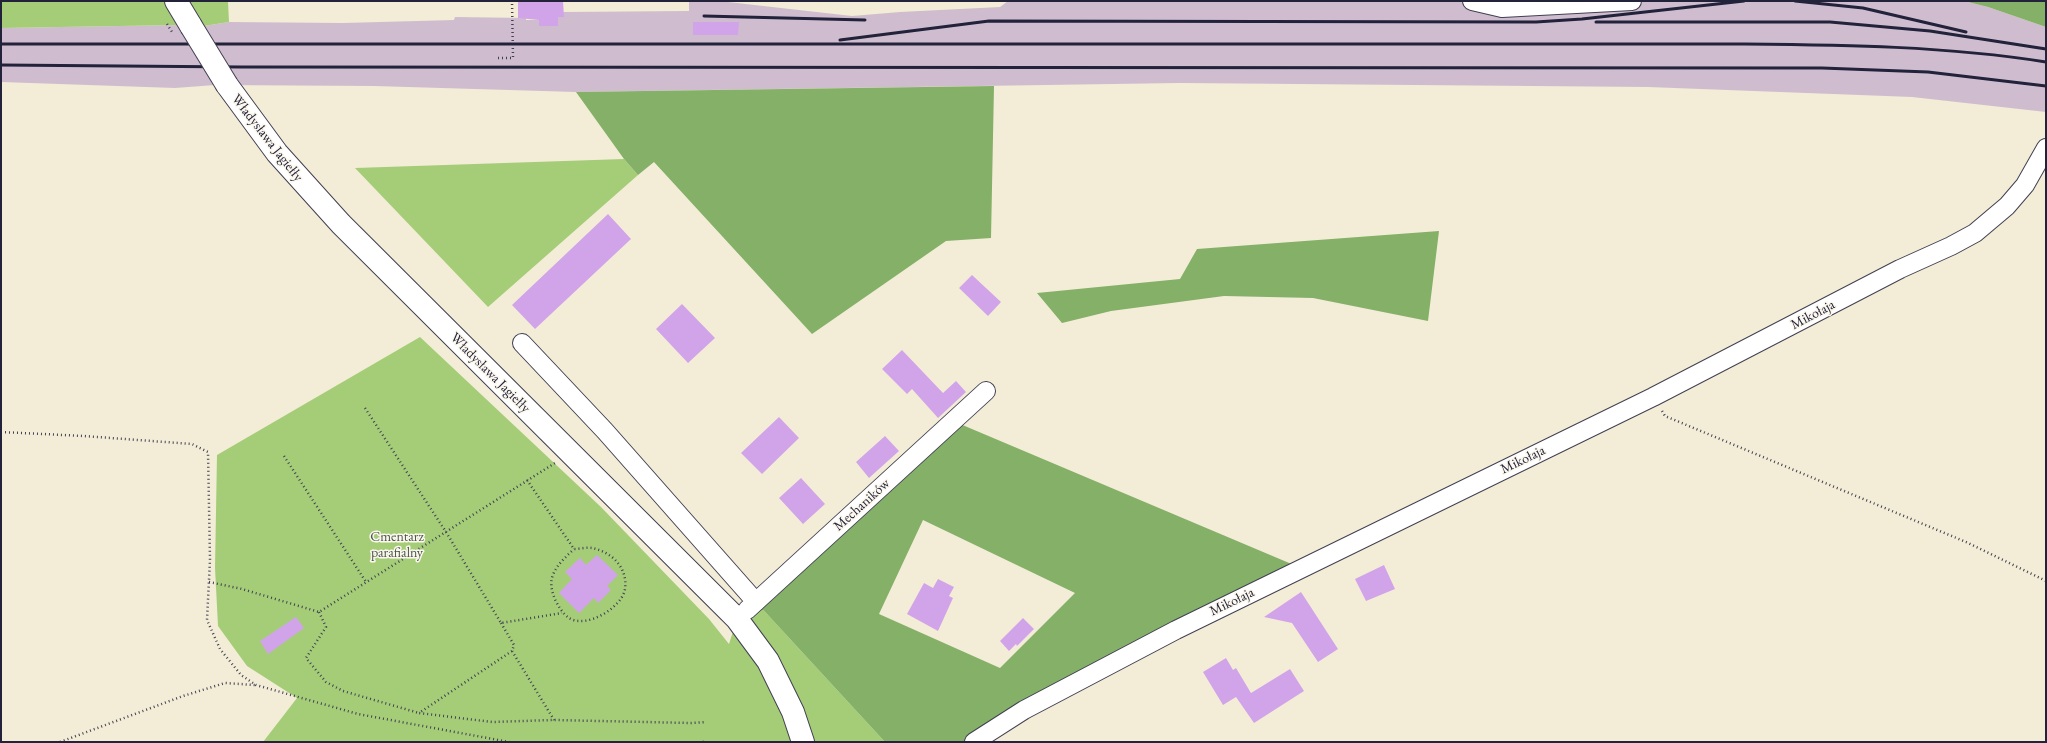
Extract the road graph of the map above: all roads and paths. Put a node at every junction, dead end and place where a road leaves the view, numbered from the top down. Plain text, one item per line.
1 (176, 1) edge
2 (512, 1) edge
3 (1472, 1) edge
4 (1632, 1) edge
5 (498, 58) dead end
6 (2046, 148) edge
7 (522, 342) dead end
8 (986, 391) dead end
9 (1653, 397) junction
10 (365, 408) dead end
11 (1, 432) edge
12 (284, 456) dead end
13 (559, 459) dead end
14 (528, 480) junction
15 (446, 532) junction
16 (574, 549) junction
17 (209, 582) junction
18 (366, 582) junction
19 (2046, 582) edge
20 (756, 602) junction
21 (319, 612) junction
22 (562, 613) junction
23 (737, 619) junction
24 (501, 623) junction
25 (512, 651) junction
26 (256, 685) junction
27 (418, 713) junction
28 (554, 720) dead end
29 (706, 722) dead end
30 (60, 742) edge
31 (509, 742) edge
32 (803, 742) edge
33 (974, 742) edge

1 - 23 street, Władysława Jagiełły, bridge
2 - 5 path
3 - 4 street
6 - 9 street, Mikołaja
7 - 20 street
8 - 20 street, Mechaników
9 - 19 path
9 - 33 street, Mikołaja
10 - 15 path
11 - 17 path
12 - 18 path
13 - 14 path
14 - 15 path
14 - 16 path
15 - 18 path
15 - 24 path
16 - 22 path
16 - 22 path
17 - 21 path
17 - 26 path
18 - 21 path
20 - 23 street, Mechaników
21 - 27 path
22 - 24 path
23 - 32 street, Władysława Jagiełły
24 - 25 path
25 - 27 path
25 - 28 path
26 - 30 path
26 - 31 path
27 - 29 path

